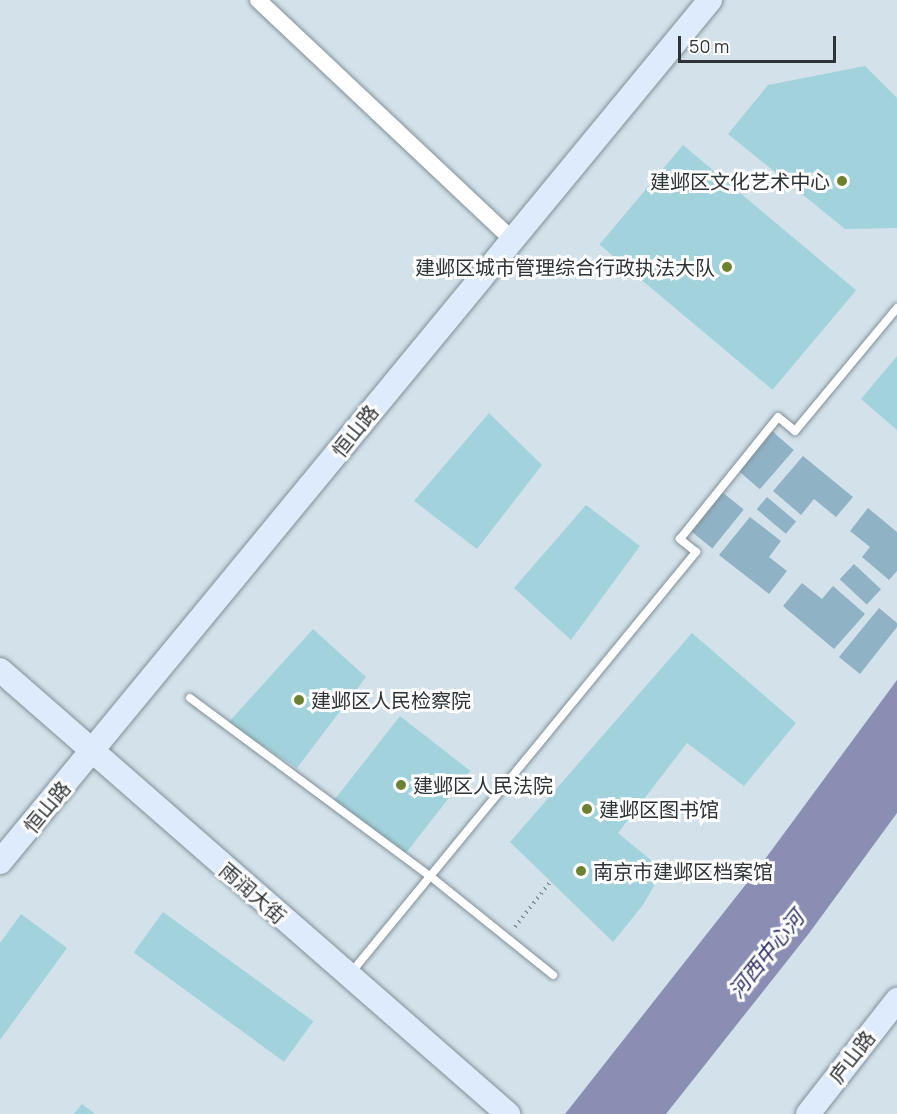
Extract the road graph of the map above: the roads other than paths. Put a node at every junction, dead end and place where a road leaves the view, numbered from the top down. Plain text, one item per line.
1 (258, 0) edge
2 (711, 0) edge
3 (512, 240) junction
4 (897, 308) edge
5 (0, 670) edge
6 (190, 698) dead end
7 (93, 752) junction
8 (0, 862) edge
9 (430, 876) junction
10 (553, 975) dead end
11 (347, 977) junction
12 (897, 999) edge
13 (508, 1114) edge
14 (808, 1114) edge

1 - 3 street
2 - 3 street, 恒山路
3 - 7 street, 恒山路
4 - 9 lane
5 - 7 street, 雨润大街
6 - 9 lane
7 - 8 street, 恒山路
7 - 11 street, 雨润大街
9 - 10 lane
9 - 11 lane
11 - 13 street, 雨润大街
12 - 14 street, 庐山路

